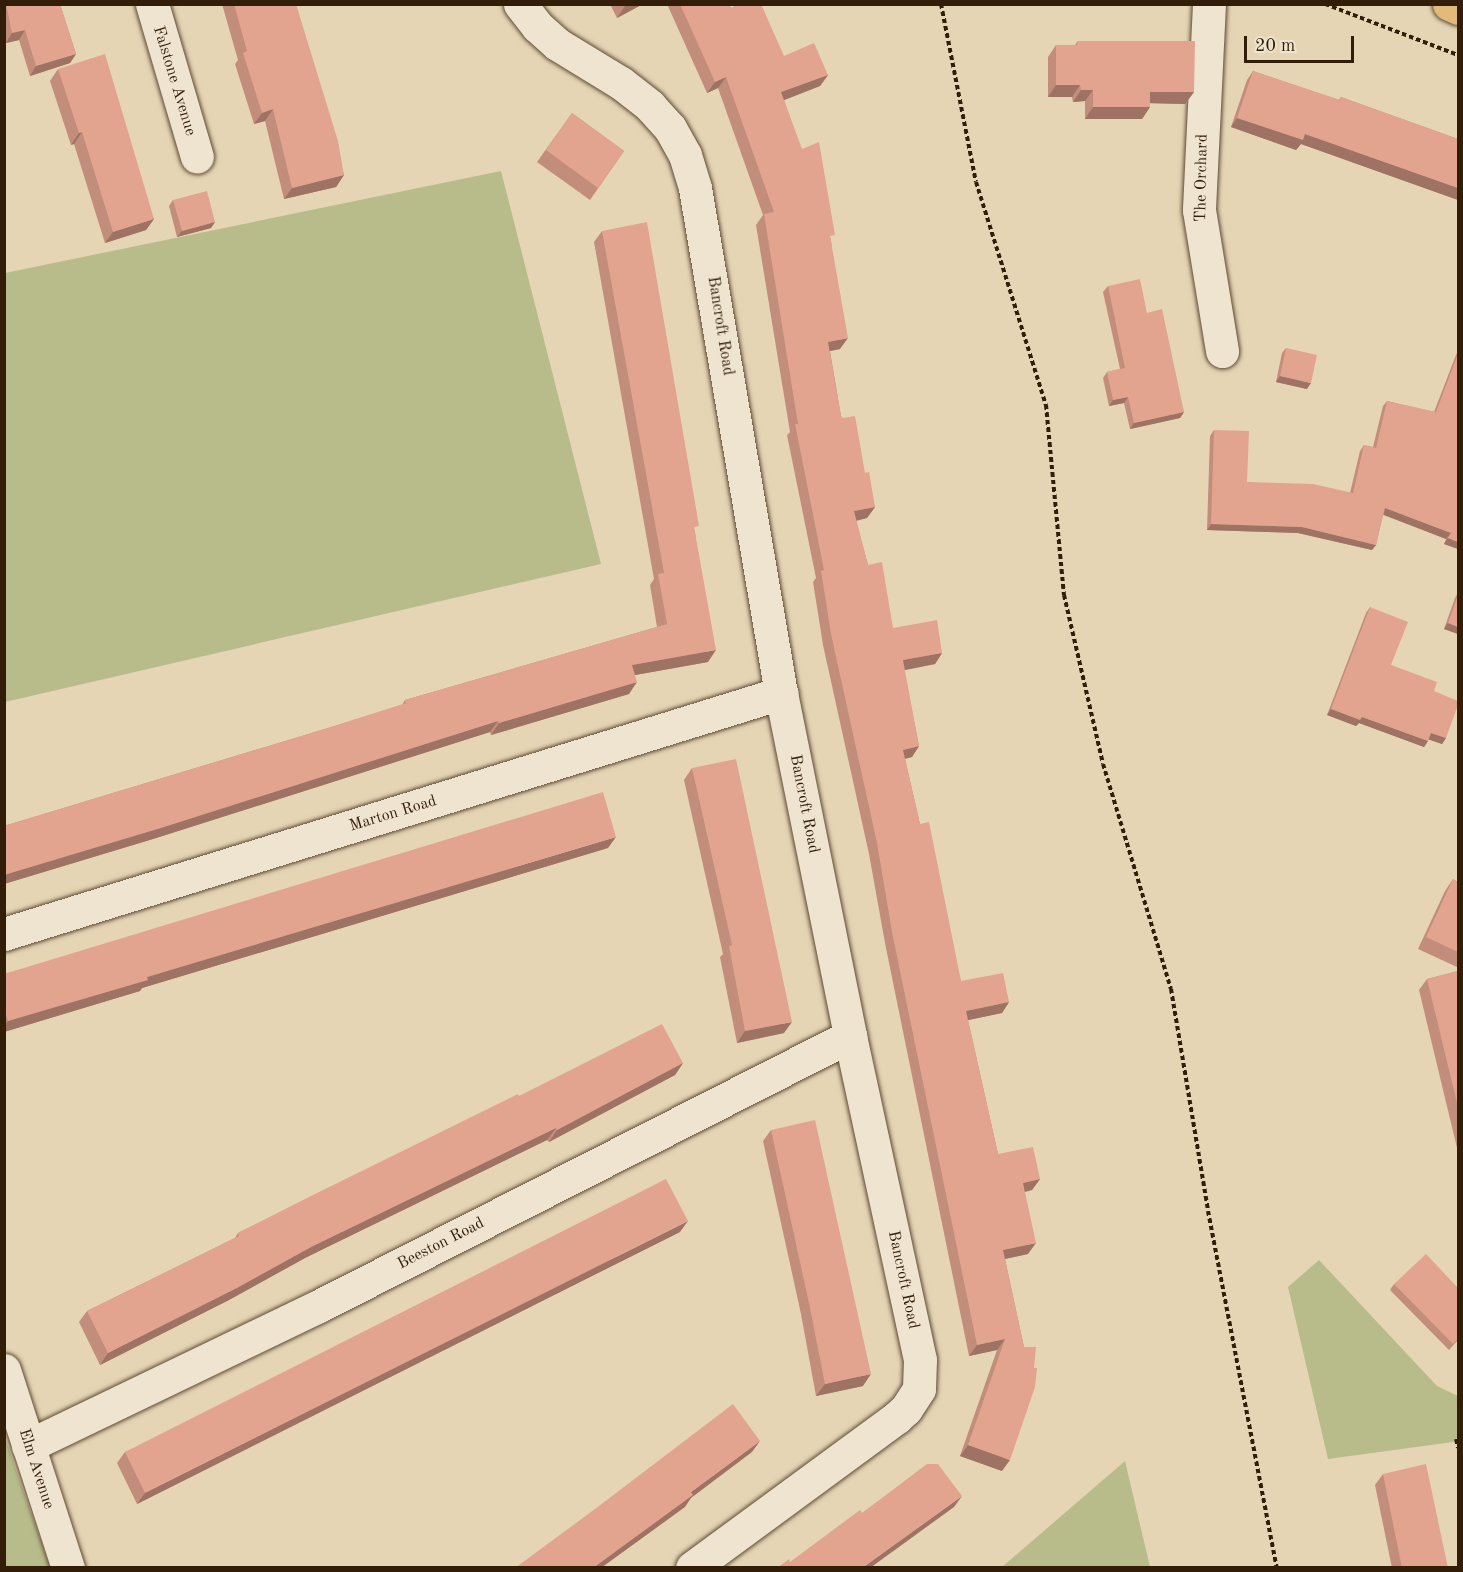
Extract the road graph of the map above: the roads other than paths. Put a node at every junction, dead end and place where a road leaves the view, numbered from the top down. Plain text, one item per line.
1 (152, 4) edge
2 (520, 4) edge
3 (1209, 4) edge
4 (1449, 4) edge
5 (1458, 8) edge
6 (197, 157) dead end
7 (1222, 351) dead end
8 (781, 693) junction
9 (4, 934) edge
10 (850, 1036) junction
11 (4, 1370) edge
12 (28, 1446) junction
13 (68, 1568) edge
14 (692, 1568) edge

1 - 6 street, Falstone Avenue
2 - 8 street, Bancroft Road
3 - 7 street, The Orchard
4 - 5 main road
8 - 9 street, Marton Road
8 - 10 street, Bancroft Road
10 - 12 street, Beeston Road
10 - 14 street, Bancroft Road
11 - 12 street, Elm Avenue
12 - 13 street, Elm Avenue

